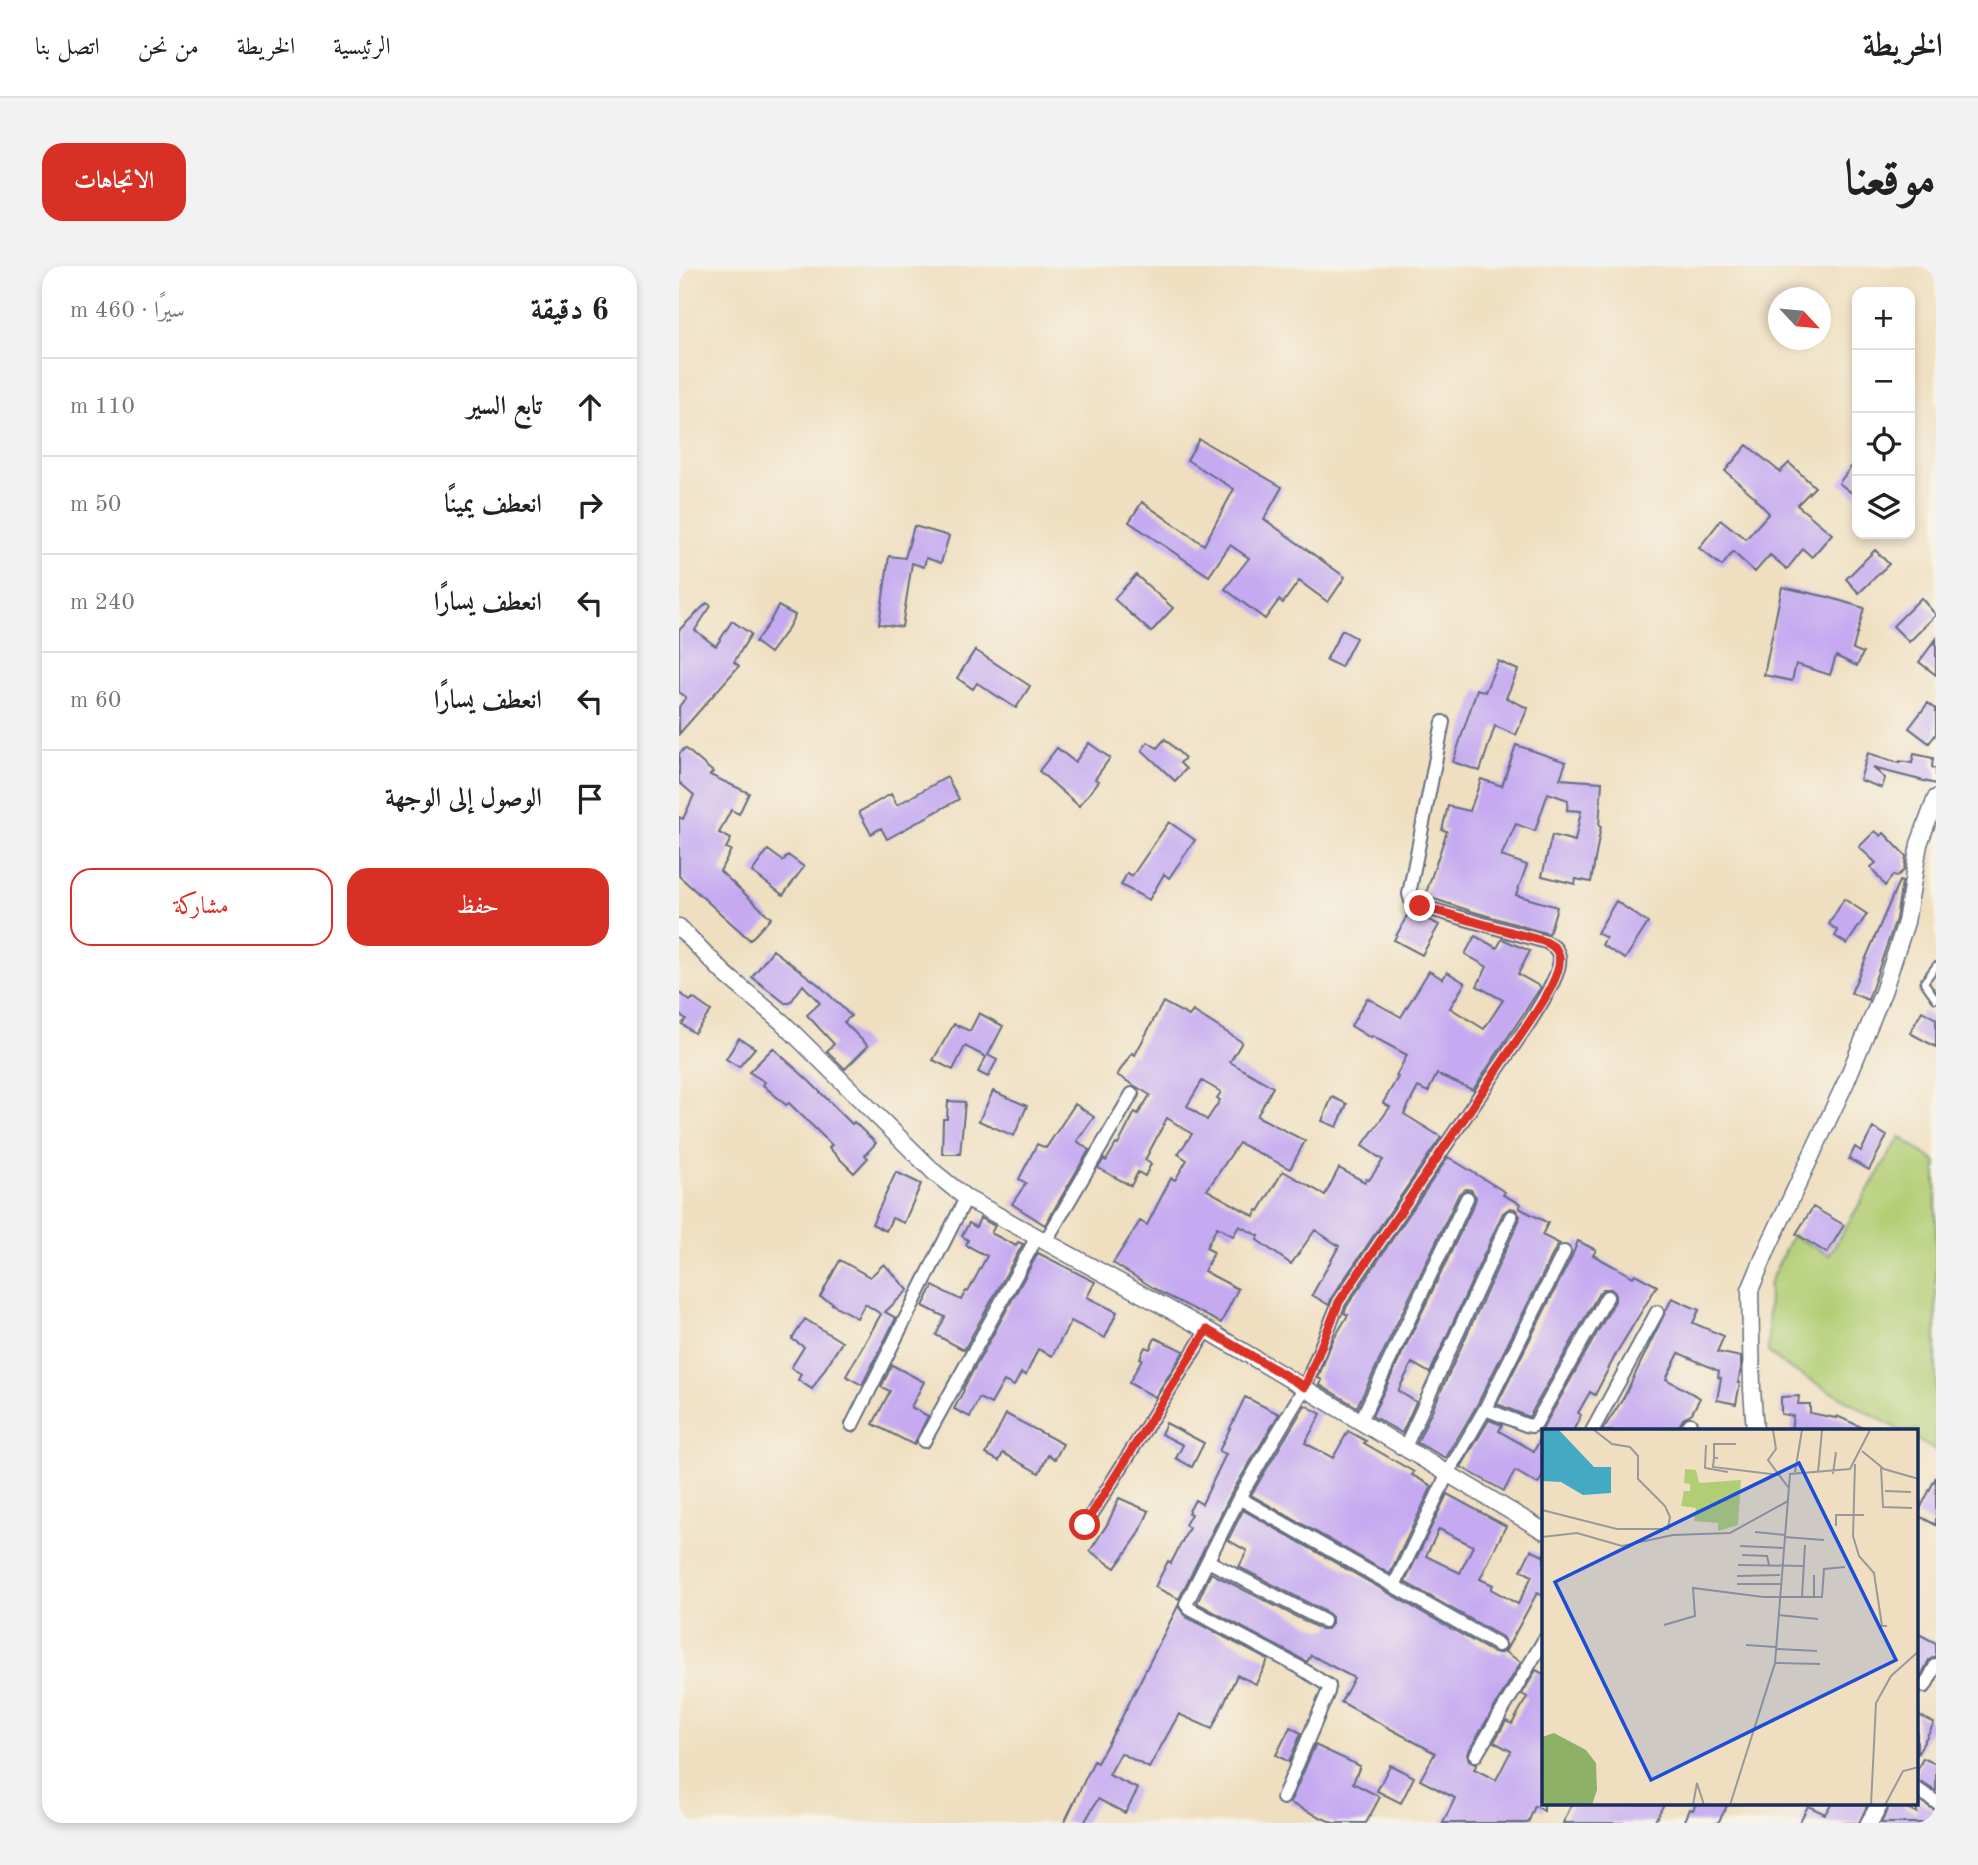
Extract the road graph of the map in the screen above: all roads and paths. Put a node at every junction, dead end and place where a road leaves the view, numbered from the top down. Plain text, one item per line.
1 (1443, 722) dead end
2 (1936, 798) edge
3 (679, 927) edge
4 (1936, 966) edge
5 (1936, 999) edge
6 (1132, 1094) dead end
7 (966, 1198) junction
8 (1467, 1198) dead end
9 (1511, 1217) dead end
10 (1041, 1239) junction
11 (1564, 1252) dead end
12 (1607, 1297) dead end
13 (1657, 1312) dead end
14 (1207, 1330) junction
15 (1305, 1387) junction
16 (1485, 1409) junction
17 (1361, 1420) junction
18 (852, 1424) dead end
19 (1593, 1429) edge
20 (1755, 1429) edge
21 (924, 1441) dead end
22 (1405, 1447) junction
23 (1448, 1473) junction
24 (1239, 1498) junction
25 (1085, 1525) dead end
26 (1542, 1526) edge
27 (1208, 1561) junction
28 (1394, 1586) junction
29 (1324, 1621) dead end
30 (1542, 1643) edge
31 (1498, 1645) dead end
32 (1936, 1665) edge
33 (1926, 1686) edge
34 (1476, 1755) dead end
35 (1919, 1789) edge
36 (1283, 1798) dead end
37 (1936, 1802) edge
38 (1879, 1806) edge
39 (1869, 1823) edge

1 - 15 street
2 - 20 street
3 - 7 street
4 - 5 lane
6 - 10 street
7 - 10 street
7 - 18 street
8 - 17 street
9 - 22 street
10 - 14 street
10 - 21 street
11 - 16 street
12 - 16 street
13 - 19 street
14 - 15 street
14 - 25 street
15 - 17 street
15 - 24 street
16 - 23 street
17 - 22 street
22 - 23 street
23 - 26 street
23 - 28 street
24 - 27 street
24 - 28 street
27 - 29 street
27 - 36 street
28 - 31 street
30 - 34 street
32 - 33 street
35 - 37 street
38 - 39 street

